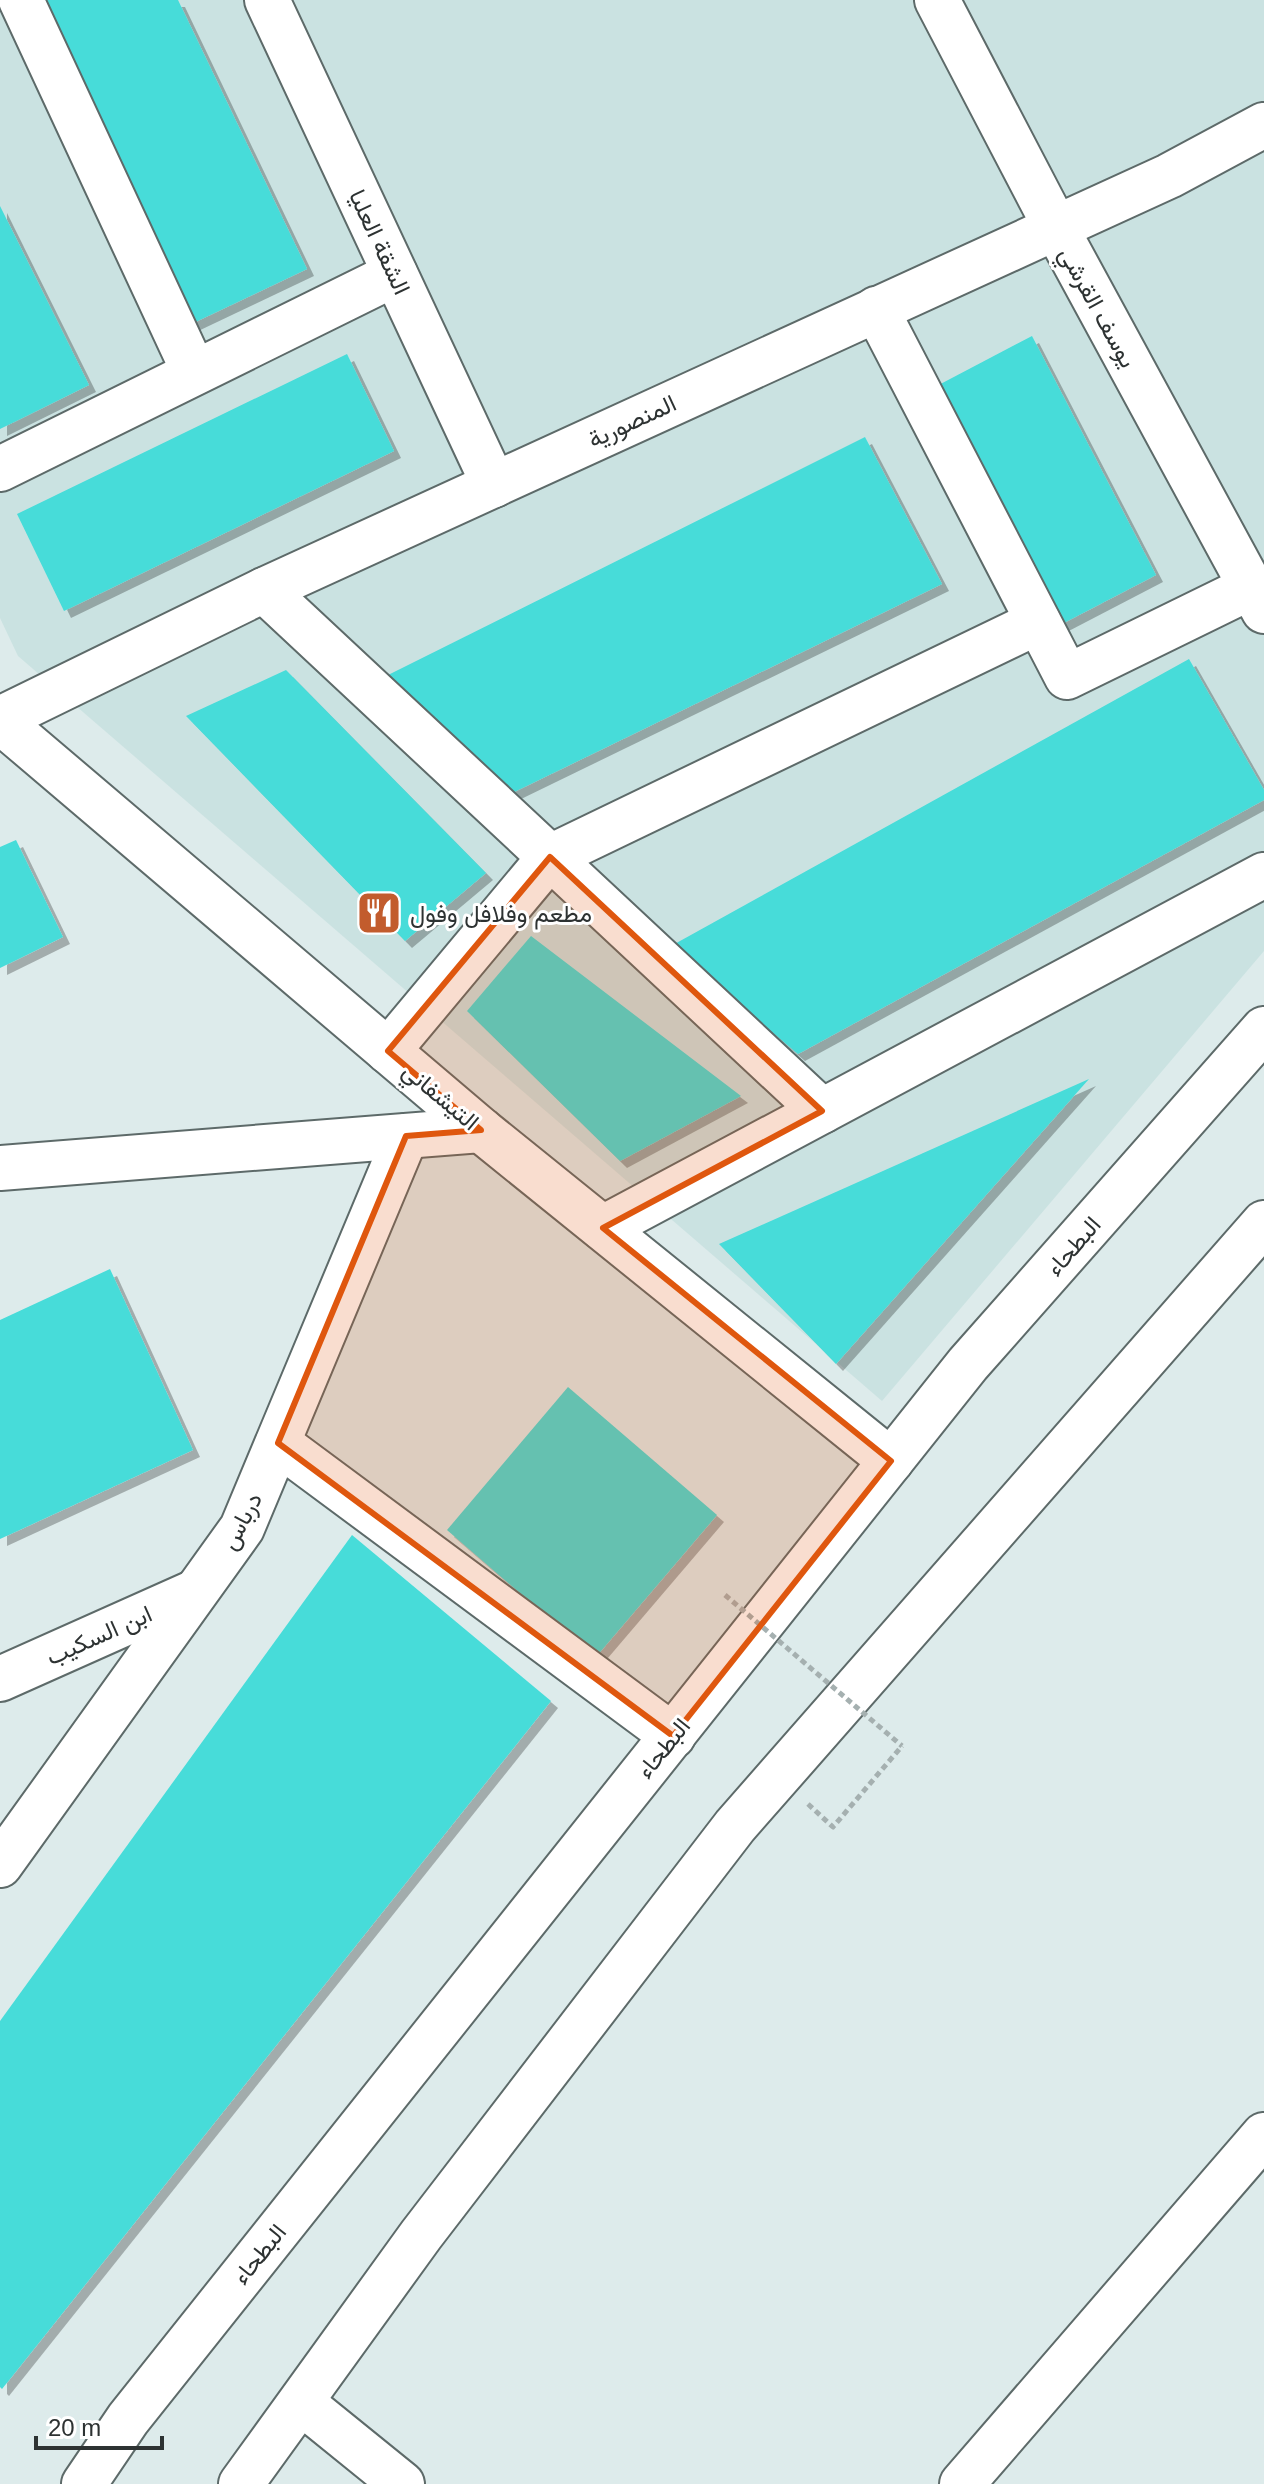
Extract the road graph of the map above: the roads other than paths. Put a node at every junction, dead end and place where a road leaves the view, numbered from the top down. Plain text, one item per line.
1 (21, 0) edge
2 (267, 0) edge
3 (937, 0) edge
4 (1264, 125) edge
5 (1056, 228) junction
6 (395, 274) junction
7 (876, 309) junction
8 (194, 372) junction
9 (0, 469) edge
10 (494, 485) junction
11 (264, 590) junction
12 (1258, 599) edge
13 (1038, 622) junction
14 (0, 720) edge
15 (550, 857) junction
16 (1264, 875) edge
17 (1264, 1029) edge
18 (388, 1051) junction
19 (822, 1111) junction
20 (481, 1130) junction
21 (406, 1136) junction
22 (62, 1163) junction
23 (0, 1168) edge
24 (0, 1193) edge
25 (1264, 1223) edge
26 (603, 1228) junction
27 (278, 1443) junction
28 (891, 1461) junction
29 (197, 1591) junction
30 (0, 1679) edge
31 (673, 1736) junction
32 (0, 1865) edge
33 (1264, 2135) edge
34 (302, 2403) junction
35 (84, 2484) edge
36 (241, 2484) edge
37 (402, 2484) edge
38 (962, 2484) edge

1 - 8 street
2 - 6 street, الشقة العليا
3 - 5 street, يوسف القرشي
4 - 5 street, المنصورية
5 - 7 street, المنصورية
5 - 12 street, يوسف القرشي
6 - 8 street
6 - 10 street, الشقة العليا
7 - 10 street, المنصورية
7 - 13 street
8 - 9 street
10 - 11 street, المنصورية
11 - 14 street, المنصورية
11 - 15 street
12 - 13 street
13 - 15 street
14 - 18 street, التيشفاني
15 - 18 street
15 - 19 street
16 - 19 street
17 - 28 street, البطحاء
18 - 20 street, التيشفاني
19 - 26 street
20 - 21 street
20 - 26 street, التيشفاني
21 - 22 street
21 - 27 street, درباس
22 - 23 street
22 - 24 street
25 - 34 street
26 - 28 street, التيشفاني
27 - 29 street, درباس
27 - 31 street
28 - 31 street, البطحاء
29 - 30 street, ابن السكيب
29 - 32 street, درباس
31 - 35 street, البطحاء
33 - 38 street
34 - 36 street
34 - 37 street

